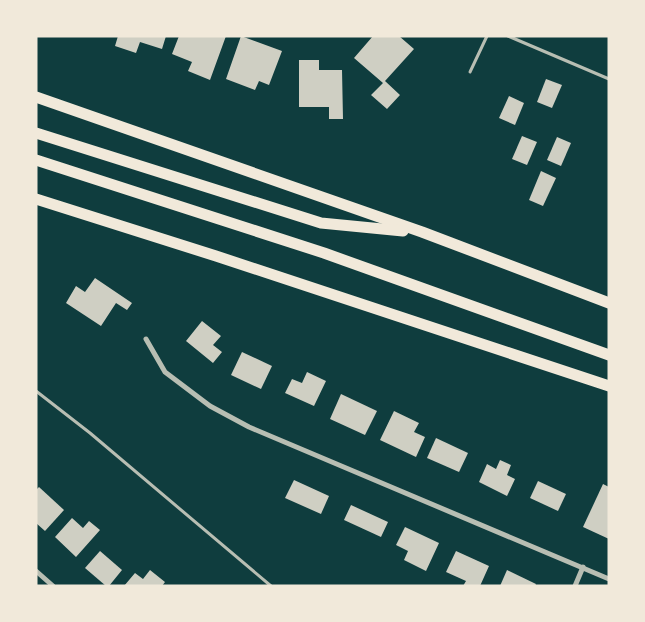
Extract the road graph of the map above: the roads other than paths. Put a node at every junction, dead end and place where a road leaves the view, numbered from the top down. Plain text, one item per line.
1 (487, 36) edge
2 (508, 36) edge
3 (470, 72) dead end
4 (609, 79) edge
5 (36, 97) edge
6 (36, 133) edge
7 (36, 160) edge
8 (36, 199) edge
9 (422, 232) junction
10 (609, 303) edge
11 (146, 339) dead end
12 (609, 355) edge
13 (609, 386) edge
14 (36, 391) edge
15 (583, 567) junction
16 (36, 571) edge
17 (609, 578) edge
18 (53, 586) edge
19 (271, 586) edge
20 (575, 586) edge

1 - 3 lane
2 - 4 lane
5 - 9 highway
6 - 9 highway
7 - 12 highway
8 - 13 highway
9 - 10 highway
11 - 15 street
14 - 19 lane
15 - 17 street
15 - 20 street
16 - 18 street

